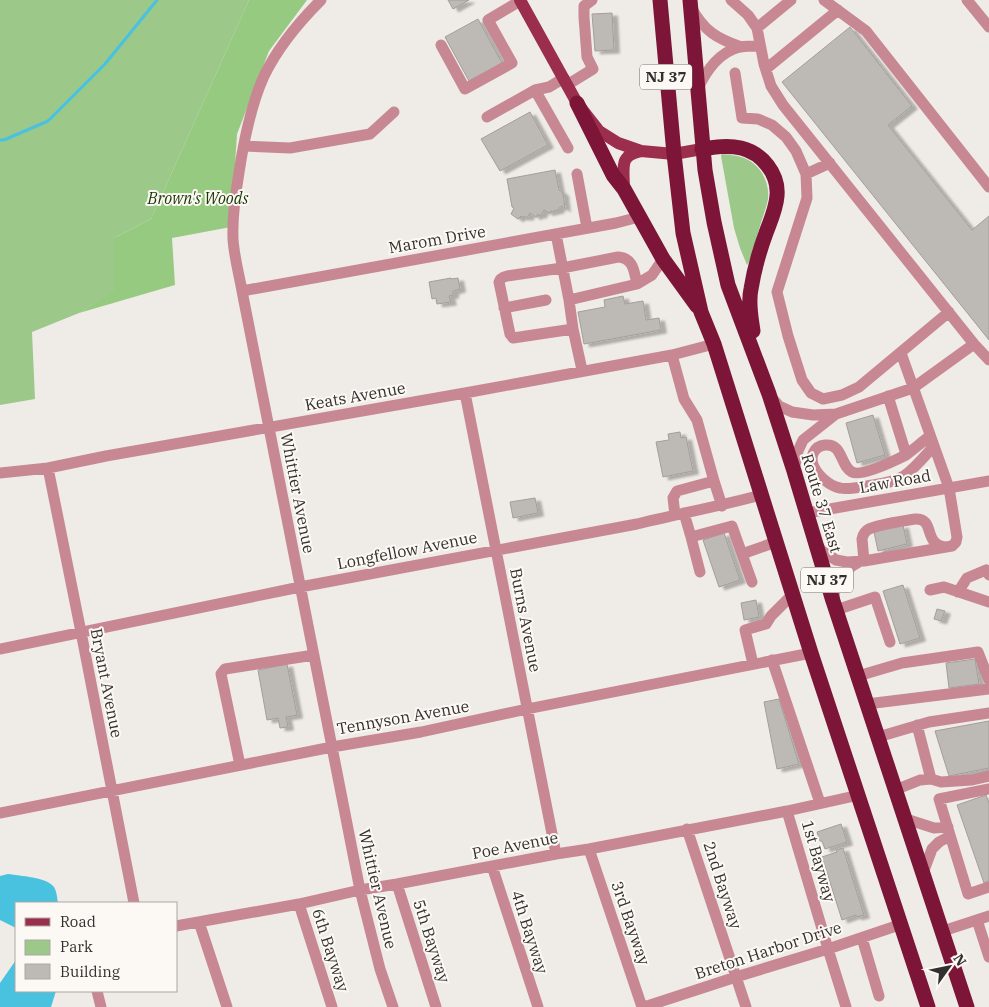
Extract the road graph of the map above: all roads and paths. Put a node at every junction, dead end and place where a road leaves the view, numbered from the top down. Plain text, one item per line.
1 (520, 0) edge
2 (592, 0) edge
3 (660, 0) edge
4 (731, 0) edge
5 (791, 0) edge
6 (824, 0) edge
7 (967, 0) edge
8 (319, 1) edge
9 (690, 3) edge
10 (838, 10) junction
11 (989, 27) edge
12 (757, 28) junction
13 (441, 45) dead end
14 (760, 46) junction
15 (741, 47) junction
16 (766, 69) junction
17 (735, 73) dead end
18 (565, 82) junction
19 (698, 89) junction
20 (535, 90) junction
21 (578, 103) junction
22 (394, 112) dead end
23 (487, 117) dead end
24 (244, 146) junction
25 (568, 148) dead end
26 (702, 149) junction
27 (641, 151) junction
28 (674, 154) junction
29 (830, 163) junction
30 (577, 174) dead end
31 (806, 174) junction
32 (989, 187) edge
33 (624, 189) junction
34 (639, 217) junction
35 (587, 228) junction
36 (556, 234) junction
37 (663, 259) junction
38 (562, 268) junction
39 (637, 284) junction
40 (242, 292) junction
41 (546, 300) dead end
42 (569, 300) junction
43 (504, 308) junction
44 (701, 312) junction
45 (949, 312) junction
46 (573, 329) junction
47 (714, 344) junction
48 (974, 344) junction
49 (901, 353) junction
50 (672, 354) junction
51 (989, 360) edge
52 (582, 370) junction
53 (761, 375) junction
54 (913, 388) junction
55 (465, 393) junction
56 (769, 394) junction
57 (888, 396) junction
58 (836, 414) junction
59 (268, 427) junction
60 (931, 441) junction
61 (906, 454) junction
62 (48, 468) junction
63 (794, 472) junction
64 (0, 473) edge
65 (714, 481) junction
66 (989, 481) edge
67 (949, 488) junction
68 (761, 495) junction
69 (722, 506) junction
70 (807, 513) junction
71 (679, 514) junction
72 (690, 537) junction
73 (776, 542) junction
74 (816, 543) junction
75 (945, 547) junction
76 (496, 550) junction
77 (742, 554) junction
78 (862, 561) junction
79 (700, 572) dead end
80 (989, 575) edge
81 (752, 582) dead end
82 (300, 587) junction
83 (930, 590) dead end
84 (958, 592) junction
85 (793, 594) junction
86 (989, 602) edge
87 (835, 605) junction
88 (81, 632) junction
89 (890, 642) dead end
90 (0, 649) edge
91 (812, 652) junction
92 (314, 655) junction
93 (772, 660) junction
94 (754, 664) junction
95 (858, 676) junction
96 (989, 680) edge
97 (989, 689) edge
98 (867, 704) junction
99 (527, 709) junction
100 (989, 713) edge
101 (917, 725) junction
102 (878, 737) junction
103 (332, 747) junction
104 (240, 765) junction
105 (989, 776) edge
106 (931, 779) junction
107 (989, 789) edge
108 (896, 790) junction
109 (112, 791) junction
110 (859, 795) junction
111 (820, 803) junction
112 (787, 811) junction
113 (0, 813) edge
114 (906, 820) junction
115 (687, 830) junction
116 (949, 832) junction
117 (589, 849) junction
118 (556, 854) junction
119 (492, 866) junction
120 (923, 873) junction
121 (397, 884) junction
122 (989, 887) edge
123 (360, 890) junction
124 (134, 902) edge
125 (298, 904) junction
126 (989, 916) edge
127 (977, 920) junction
128 (199, 922) junction
129 (902, 924) junction
130 (178, 926) edge
131 (943, 931) junction
132 (862, 938) junction
133 (828, 949) junction
134 (989, 957) edge
135 (736, 977) junction
136 (97, 992) edge
137 (880, 996) dead end
138 (101, 1007) edge
139 (227, 1007) edge
140 (332, 1007) edge
141 (393, 1007) edge
142 (436, 1007) edge
143 (538, 1007) edge
144 (643, 1007) edge
145 (746, 1007) edge
146 (846, 1007) edge
147 (928, 1007) edge
148 (967, 1007) edge

1 - 13 street
1 - 18 main road
2 - 18 street
3 - 28 highway, NJ 37
4 - 12 street
5 - 12 street
6 - 10 street
7 - 11 street
8 - 24 street, Whittier Avenue
9 - 15 street
9 - 19 highway, Route 37 East / NJ 37
10 - 16 street
10 - 32 street
12 - 14 street
14 - 15 street
14 - 16 street
15 - 19 street
16 - 29 street
17 - 31 street
18 - 20 street
18 - 21 main road
19 - 26 highway, Route 37 East / NJ 37
20 - 23 street
20 - 25 street
21 - 27 main road
21 - 33 highway
22 - 24 street
24 - 40 street, Whittier Avenue
26 - 28 main road
26 - 53 highway, Route 37 East / NJ 37
26 - 53 highway
27 - 28 main road
27 - 33 main road
28 - 44 highway, NJ 37
29 - 31 street
29 - 45 street
30 - 35 street
31 - 49 street
33 - 34 highway
34 - 35 street, Marom Drive
34 - 37 highway
35 - 36 street, Marom Drive
36 - 38 street
36 - 40 street, Marom Drive
37 - 39 street
37 - 44 highway
38 - 39 street
38 - 42 street
38 - 43 street
39 - 42 street
40 - 59 street, Whittier Avenue
41 - 43 street
42 - 46 street
43 - 46 street
44 - 47 highway, NJ 37
45 - 48 street
45 - 49 street
46 - 52 street
47 - 50 street, Keats Avenue
47 - 68 highway, NJ 37
48 - 51 street
48 - 54 street
49 - 54 street
50 - 52 street, Keats Avenue
50 - 65 street
52 - 55 street, Keats Avenue
53 - 56 highway, Route 37 East / NJ 37
54 - 57 street
54 - 60 street
55 - 59 street, Keats Avenue
55 - 76 street, Burns Avenue
56 - 58 street
56 - 63 highway, Route 37 East / NJ 37
57 - 58 street
57 - 61 street
58 - 63 street
59 - 62 street, Keats Avenue
59 - 82 street, Whittier Avenue
60 - 61 street
60 - 61 street
60 - 67 street
62 - 64 street, Keats Avenue
62 - 88 street, Bryant Avenue
63 - 70 highway, Route 37 East / NJ 37
65 - 69 street
65 - 71 street
66 - 67 street, Law Road
67 - 70 street, Law Road
67 - 75 street
68 - 69 street, Longfellow Avenue
68 - 73 highway, NJ 37
69 - 71 street, Longfellow Avenue
70 - 74 highway, Route 37 East / NJ 37
71 - 72 street
71 - 76 street, Longfellow Avenue
72 - 77 street
72 - 79 street
73 - 77 street
73 - 85 highway, NJ 37
74 - 78 street
74 - 87 highway, Route 37 East / NJ 37
75 - 78 street
75 - 78 street
76 - 82 street, Longfellow Avenue
76 - 99 street, Burns Avenue
77 - 81 street
78 - 87 street
80 - 84 street
82 - 88 street, Longfellow Avenue
82 - 92 street, Whittier Avenue
83 - 84 street
84 - 86 street
85 - 91 highway, NJ 37
85 - 94 street
87 - 89 street
87 - 95 highway, Route 37 East / NJ 37
88 - 90 street, Longfellow Avenue
88 - 109 street, Bryant Avenue
91 - 93 street, Tennyson Avenue
91 - 110 highway, NJ 37
92 - 103 street, Whittier Avenue
92 - 104 street
93 - 94 street, Tennyson Avenue
93 - 111 street
94 - 99 street, Tennyson Avenue
95 - 96 street
95 - 98 highway, Route 37 East / NJ 37
97 - 98 street
98 - 102 highway, Route 37 East / NJ 37
99 - 103 street, Tennyson Avenue
99 - 118 street, Burns Avenue
100 - 101 street
101 - 102 street
101 - 106 street
102 - 108 highway, Route 37 East / NJ 37
103 - 104 street, Tennyson Avenue
103 - 123 street, Whittier Avenue
104 - 109 street, Tennyson Avenue
105 - 106 street
106 - 108 street
107 - 116 street
108 - 114 highway, Route 37 East / NJ 37
109 - 113 street, Tennyson Avenue
109 - 124 street, Bryant Avenue
110 - 111 street, Poe Avenue
110 - 129 highway, NJ 37
111 - 112 street, Poe Avenue
112 - 115 street, Poe Avenue
112 - 133 street, 1st Bayway
114 - 116 street
114 - 120 highway, Route 37 East / NJ 37
115 - 117 street, Poe Avenue
115 - 135 street, 2nd Bayway
116 - 120 street
116 - 122 street
117 - 118 street, Poe Avenue
117 - 144 street, 3rd Bayway
118 - 119 street, Poe Avenue
119 - 121 street, Poe Avenue
119 - 143 street, 4th Bayway
120 - 131 highway, Route 37 East / NJ 37
121 - 123 street, Poe Avenue
121 - 142 street, 5th Bayway
123 - 125 street, Poe Avenue
123 - 141 street, Whittier Avenue
125 - 128 street, Poe Avenue
125 - 140 street, 6th Bayway
126 - 127 street
127 - 131 street
127 - 134 street
128 - 130 street, Poe Avenue
128 - 139 street
129 - 132 street, Breton Harbor Drive
129 - 147 highway, NJ 37
131 - 148 highway, Route 37 East / NJ 37
132 - 133 street, Breton Harbor Drive
132 - 137 street
133 - 135 street, Breton Harbor Drive
133 - 146 street, 1st Bayway
135 - 144 street, Breton Harbor Drive
135 - 145 street, 2nd Bayway
136 - 138 street

